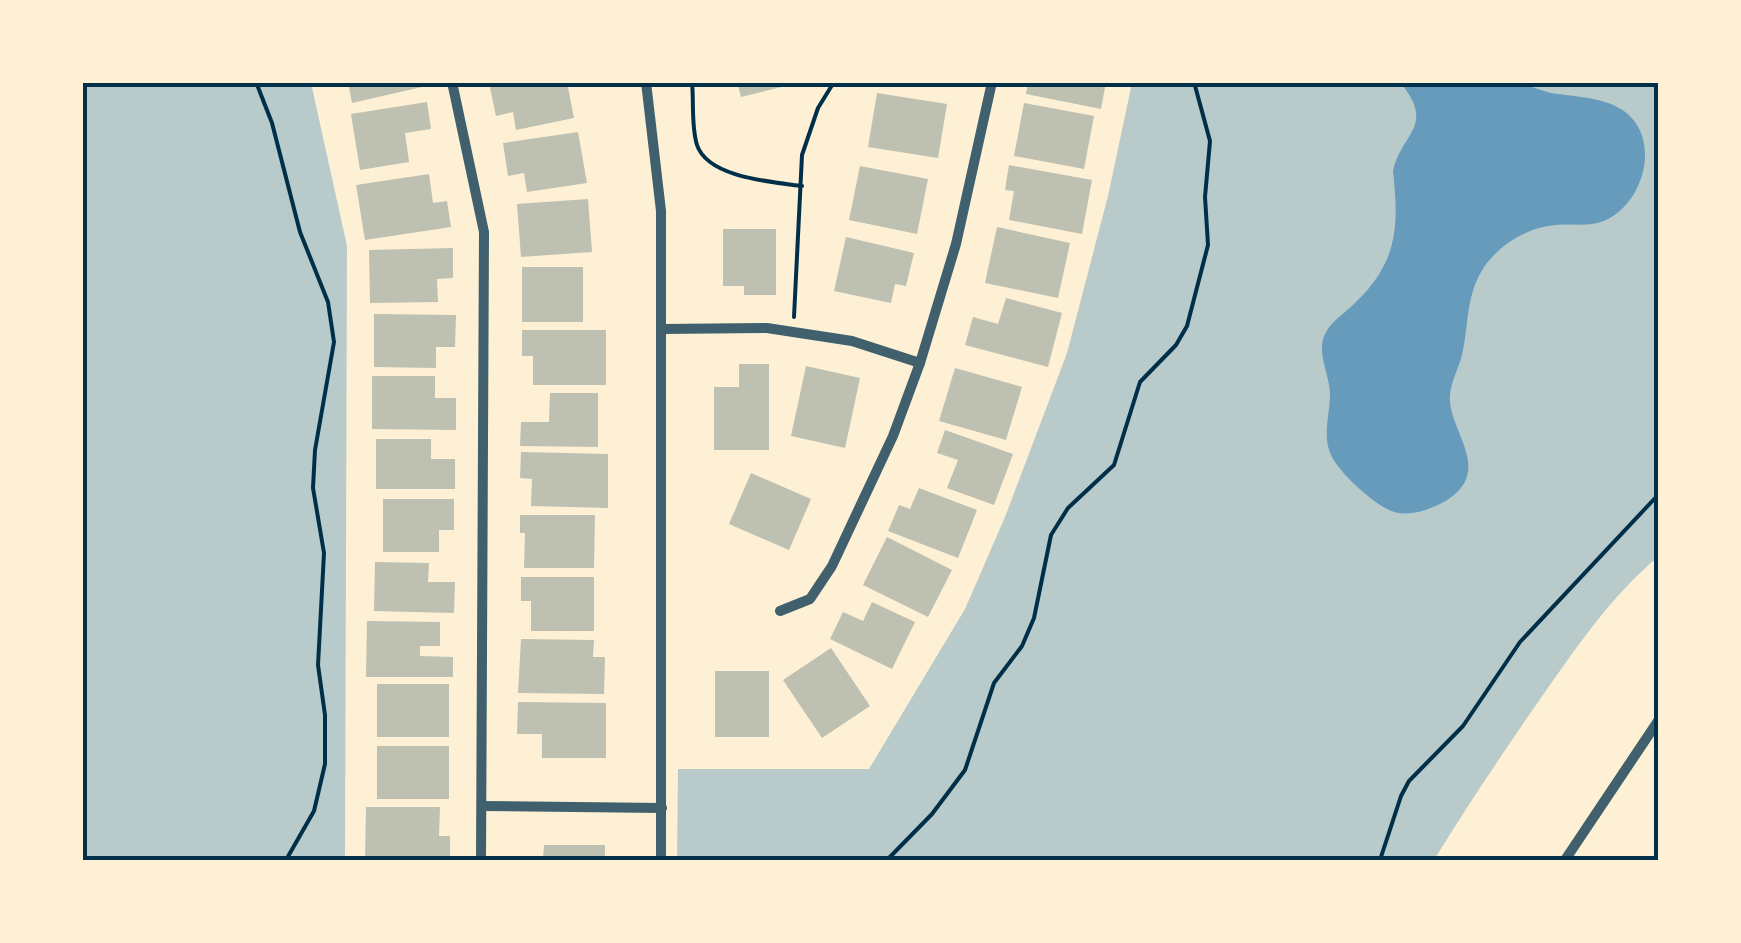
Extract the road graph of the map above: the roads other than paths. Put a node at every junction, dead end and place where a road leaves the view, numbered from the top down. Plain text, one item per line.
1 (452, 82) edge
2 (646, 82) edge
3 (992, 82) edge
4 (660, 329) junction
5 (920, 362) junction
6 (780, 611) dead end
7 (1658, 721) edge
8 (482, 806) junction
9 (662, 808) junction
10 (482, 860) edge
11 (660, 860) edge
12 (1565, 860) edge

1 - 8 street
2 - 4 street
3 - 5 street
4 - 5 street
4 - 9 street
5 - 6 street
7 - 12 street
8 - 9 street
8 - 10 street
9 - 11 street

